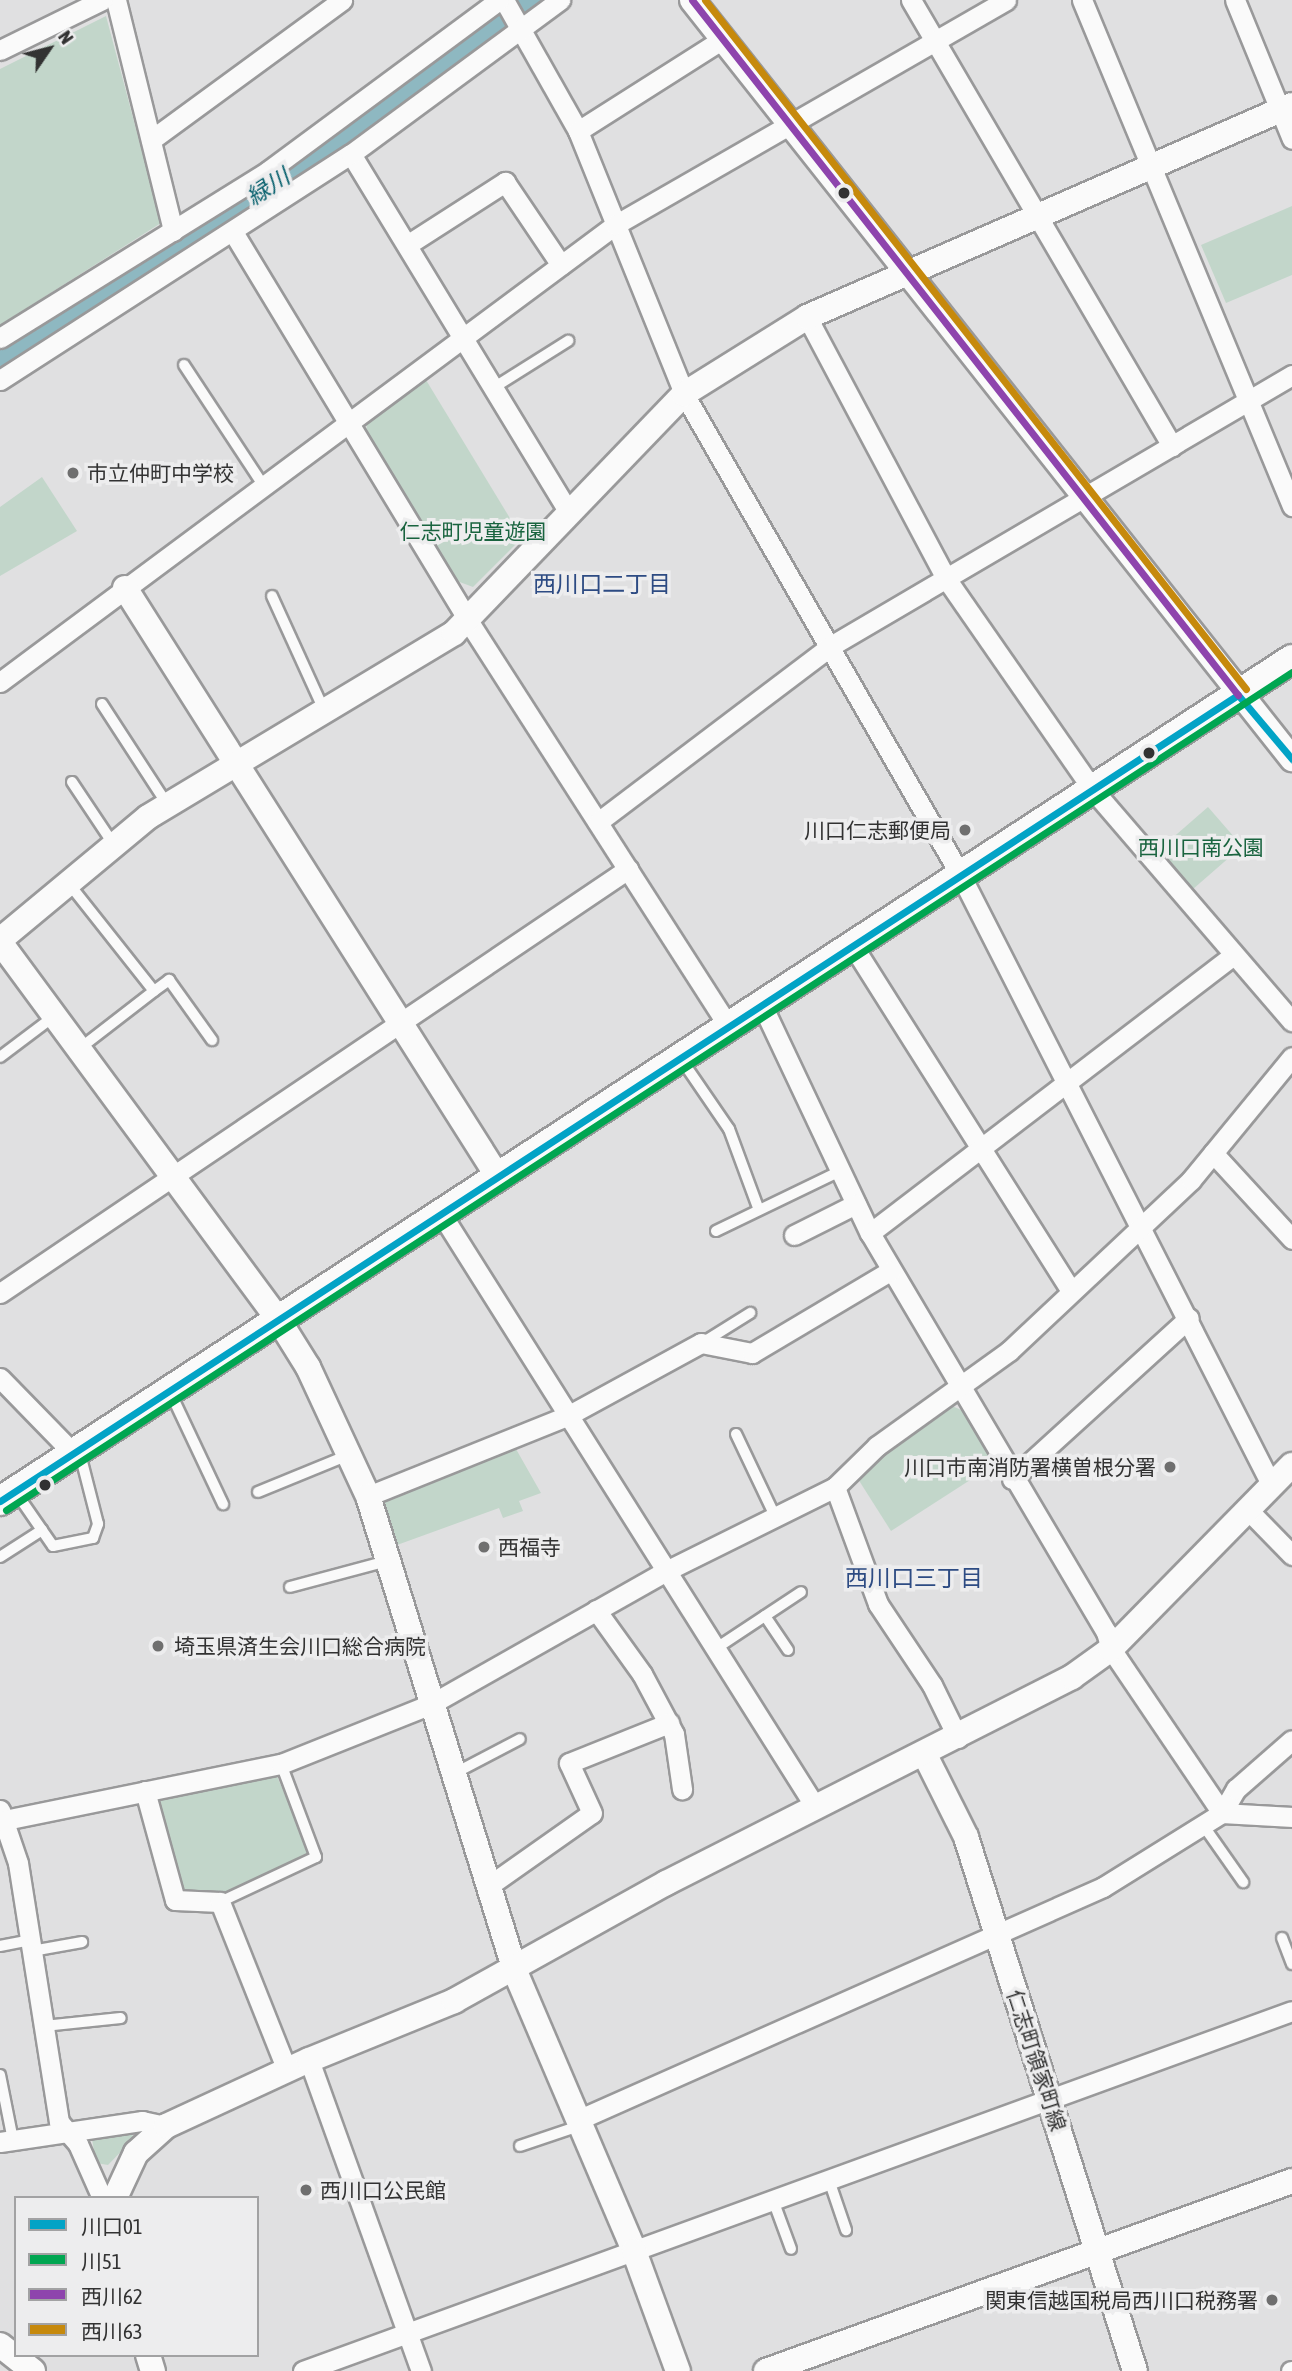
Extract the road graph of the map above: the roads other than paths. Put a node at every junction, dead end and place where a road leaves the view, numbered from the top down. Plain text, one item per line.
1 (102, 0) edge
2 (116, 0) edge
3 (342, 0) edge
4 (502, 0) edge
5 (560, 0) edge
6 (691, 0) edge
7 (911, 0) edge
8 (1006, 0) edge
9 (1082, 0) edge
10 (1235, 0) edge
11 (520, 27) junction
12 (723, 39) junction
13 (934, 41) junction
14 (0, 50) edge
15 (1286, 108) edge
16 (788, 123) junction
17 (578, 131) junction
18 (1292, 139) edge
19 (151, 140) junction
20 (351, 154) junction
21 (1150, 166) junction
22 (1037, 216) junction
23 (615, 225) junction
24 (173, 231) junction
25 (233, 232) junction
26 (407, 245) junction
27 (561, 265) junction
28 (905, 272) junction
29 (807, 317) junction
30 (0, 338) edge
31 (463, 338) junction
32 (568, 341) dead end
33 (184, 365) dead end
34 (1292, 374) edge
35 (0, 380) edge
36 (493, 388) junction
37 (684, 394) junction
38 (1250, 400) junction
39 (349, 423) junction
40 (1172, 446) junction
41 (265, 488) junction
42 (1083, 499) junction
43 (1292, 506) edge
44 (569, 513) junction
45 (945, 577) junction
46 (125, 588) junction
47 (272, 596) dead end
48 (467, 619) junction
49 (829, 647) junction
50 (1292, 659) edge
51 (0, 682) edge
52 (1238, 695) junction
53 (102, 704) dead end
54 (324, 710) junction
55 (1292, 760) edge
56 (235, 763) junction
57 (72, 782) dead end
58 (1093, 790) junction
59 (167, 805) junction
60 (597, 822) junction
61 (114, 845) junction
62 (628, 869) junction
63 (961, 876) junction
64 (69, 883) junction
65 (0, 941) edge
66 (853, 946) junction
67 (1234, 955) junction
68 (154, 991) junction
69 (761, 1005) junction
70 (55, 1016) junction
71 (1292, 1021) edge
72 (399, 1023) junction
73 (729, 1026) junction
74 (212, 1040) dead end
75 (79, 1049) junction
76 (0, 1057) edge
77 (1292, 1057) edge
78 (680, 1058) junction
79 (1068, 1082) junction
80 (978, 1150) junction
81 (1213, 1153) junction
82 (840, 1171) junction
83 (173, 1176) junction
84 (498, 1177) junction
85 (856, 1204) junction
86 (759, 1210) junction
87 (442, 1215) junction
88 (1141, 1223) junction
89 (716, 1231) dead end
90 (870, 1233) junction
91 (794, 1235) dead end
92 (1292, 1239) edge
93 (890, 1271) junction
94 (1071, 1291) junction
95 (0, 1293) edge
96 (750, 1313) dead end
97 (1189, 1318) junction
98 (278, 1319) junction
99 (701, 1343) junction
100 (0, 1378) edge
101 (959, 1389) junction
102 (169, 1390) junction
103 (569, 1415) junction
104 (736, 1434) dead end
105 (76, 1452) junction
106 (348, 1454) junction
107 (1292, 1465) edge
108 (1012, 1479) junction
109 (1272, 1486) junction
110 (835, 1487) junction
111 (258, 1492) dead end
112 (8, 1496) edge
113 (368, 1496) junction
114 (223, 1504) dead end
115 (1248, 1510) junction
116 (775, 1516) junction
117 (42, 1530) junction
118 (1292, 1555) edge
119 (0, 1557) edge
120 (388, 1561) junction
121 (666, 1570) junction
122 (290, 1587) dead end
123 (801, 1592) dead end
124 (596, 1610) junction
125 (765, 1616) junction
126 (715, 1649) junction
127 (1111, 1649) junction
128 (788, 1650) dead end
129 (431, 1704) junction
130 (669, 1723) junction
131 (958, 1738) junction
132 (520, 1739) dead end
133 (1292, 1740) edge
134 (925, 1755) junction
135 (281, 1765) junction
136 (455, 1773) junction
137 (682, 1789) dead end
138 (145, 1791) junction
139 (816, 1808) junction
140 (1222, 1814) junction
141 (1, 1816) edge
142 (1292, 1817) edge
143 (1203, 1825) junction
144 (1243, 1882) dead end
145 (487, 1887) junction
146 (220, 1902) junction
147 (997, 1934) junction
148 (1282, 1938) dead end
149 (82, 1942) dead end
150 (0, 1946) edge
151 (31, 1946) junction
152 (1292, 1964) edge
153 (514, 1969) junction
154 (1292, 2011) edge
155 (121, 2018) dead end
156 (44, 2026) junction
157 (298, 2065) junction
158 (0, 2075) edge
159 (1049, 2099) junction
160 (581, 2122) junction
161 (166, 2126) junction
162 (67, 2130) junction
163 (6, 2141) edge
164 (520, 2146) dead end
165 (829, 2180) junction
166 (1292, 2181) edge
167 (101, 2196) edge
168 (116, 2196) edge
169 (773, 2200) junction
170 (846, 2230) dead end
171 (791, 2249) dead end
172 (634, 2251) junction
173 (1097, 2252) junction
174 (407, 2333) junction
175 (0, 2345) edge
176 (14, 2356) edge
177 (15, 2357) edge
178 (33, 2371) edge
179 (303, 2371) edge
180 (421, 2371) edge
181 (678, 2371) edge
182 (766, 2371) edge
183 (1135, 2371) edge

1 - 14 street
2 - 19 street
3 - 19 street
4 - 11 street
4 - 24 street
5 - 11 street
6 - 12 street
7 - 13 street
8 - 13 street
9 - 21 street
10 - 15 street
11 - 17 street
11 - 20 street
12 - 16 street
12 - 17 street
13 - 16 street
13 - 22 street
15 - 18 street
15 - 21 street
16 - 23 street
16 - 28 street
17 - 23 street
19 - 24 street
20 - 25 street
20 - 26 street
21 - 22 street
21 - 38 street
22 - 28 street
22 - 40 street
23 - 27 street
23 - 37 street
24 - 30 street
25 - 35 street
25 - 39 street
26 - 27 street
26 - 31 street
27 - 31 street
28 - 29 street
28 - 42 street
29 - 37 street
29 - 45 street
31 - 36 street
31 - 39 street
32 - 36 lane
33 - 41 lane
34 - 38 street
36 - 44 street
37 - 44 street
37 - 49 street
38 - 40 street
38 - 43 street
39 - 41 street
39 - 48 street
40 - 42 street
41 - 46 street
42 - 45 street
42 - 52 street
44 - 48 street
45 - 49 street
45 - 58 street
46 - 51 street
46 - 56 street
47 - 54 lane
48 - 54 street
48 - 60 street
49 - 60 street
49 - 63 street
50 - 52 main road
52 - 55 street
52 - 58 main road
53 - 59 lane
54 - 56 street
56 - 59 street
56 - 72 street
57 - 61 lane
58 - 63 main road
58 - 67 street
59 - 61 street
60 - 62 street
61 - 64 street
62 - 72 street
62 - 73 street
63 - 66 main road
63 - 79 street
64 - 65 street
64 - 68 lane
65 - 70 street
66 - 69 main road
66 - 80 street
67 - 71 street
67 - 79 street
68 - 74 lane
68 - 75 lane
69 - 73 main road
69 - 82 street
70 - 75 street
70 - 76 lane
72 - 83 street
72 - 84 street
73 - 78 main road
75 - 83 street
77 - 81 street
78 - 84 main road
78 - 86 lane
79 - 80 street
79 - 88 street
80 - 90 street
80 - 94 street
81 - 88 street
81 - 92 street
82 - 85 street
82 - 86 lane
83 - 95 street
83 - 98 street
84 - 87 main road
85 - 90 street
85 - 91 street
86 - 89 lane
87 - 98 main road
87 - 103 street
88 - 94 street
88 - 97 street
90 - 93 street
93 - 99 street
93 - 101 street
94 - 101 street
96 - 99 lane
97 - 108 street
97 - 109 street
98 - 102 main road
98 - 106 street
99 - 103 street
100 - 105 street
101 - 108 street
101 - 110 street
102 - 105 main road
102 - 114 lane
103 - 113 street
103 - 121 street
104 - 116 lane
105 - 112 main road
105 - 117 lane
106 - 111 lane
106 - 113 street
107 - 109 street
108 - 127 street
109 - 115 street
110 - 116 street
110 - 131 street
112 - 117 lane
113 - 120 street
115 - 118 street
115 - 127 street
116 - 121 street
117 - 119 lane
120 - 122 lane
120 - 129 street
121 - 124 street
121 - 126 street
123 - 125 lane
124 - 129 street
124 - 130 street
125 - 126 lane
125 - 128 lane
126 - 139 street
127 - 131 street
127 - 140 street
129 - 135 street
129 - 136 street
130 - 137 street
130 - 145 street
131 - 134 street
132 - 136 lane
133 - 140 street
134 - 139 street
134 - 147 street, 仁志町領家町線
135 - 138 street
135 - 146 lane
136 - 145 street
138 - 141 street
138 - 146 street
139 - 153 street
140 - 142 street
140 - 143 street
141 - 151 street
143 - 144 lane
143 - 147 street
145 - 153 street
146 - 157 street
147 - 159 street, 仁志町領家町線
147 - 160 street
148 - 152 lane
149 - 151 lane
150 - 151 lane
151 - 156 street
153 - 157 street
153 - 160 street
154 - 159 street
155 - 156 lane
156 - 162 street
157 - 161 street
157 - 174 street
158 - 163 lane
159 - 165 street
159 - 173 street, 仁志町領家町線
160 - 164 lane
160 - 172 street
161 - 162 street
161 - 168 street
162 - 163 street
162 - 167 street
165 - 169 street
165 - 170 lane
166 - 173 street
169 - 171 lane
169 - 172 street
172 - 174 street
172 - 181 street
173 - 182 street
173 - 183 street, 仁志町領家町線
174 - 179 street
174 - 180 street
175 - 176 street
177 - 178 street

